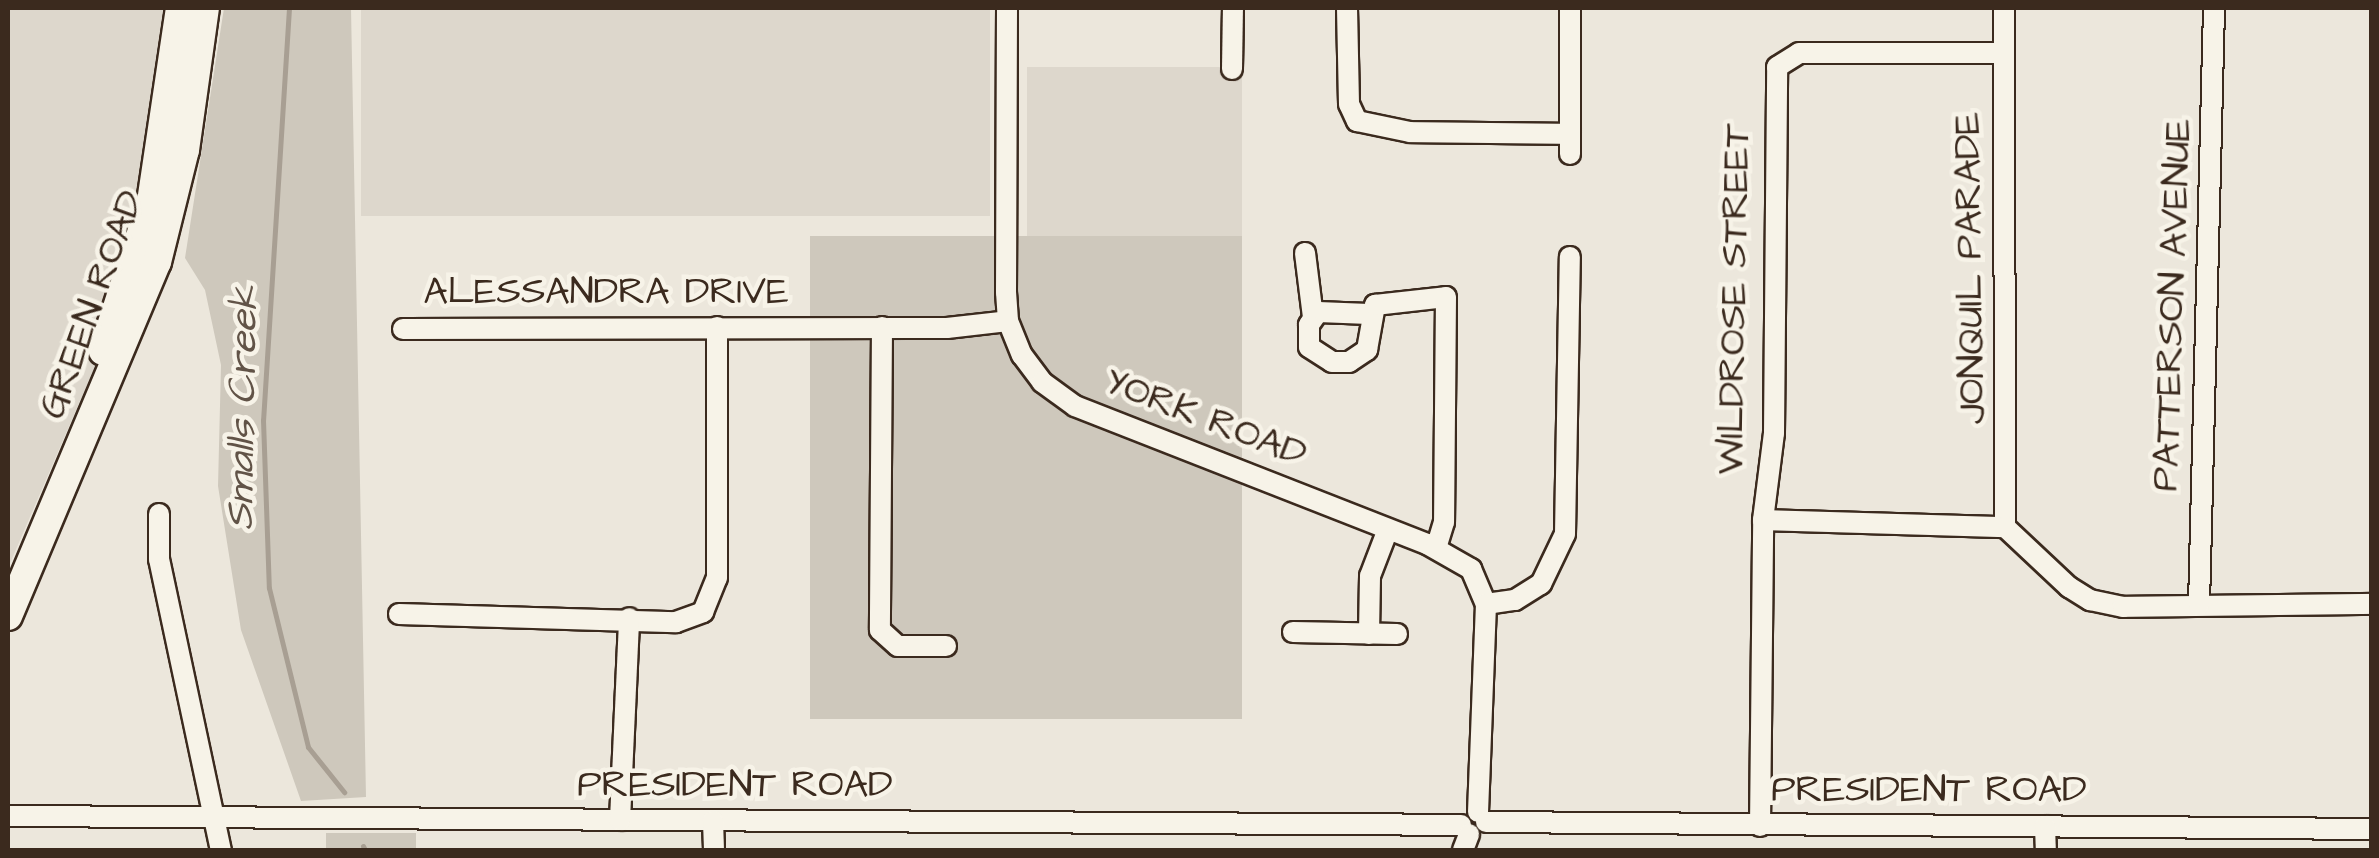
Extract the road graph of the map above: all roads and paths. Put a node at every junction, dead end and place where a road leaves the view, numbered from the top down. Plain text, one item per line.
1 (180, 8) edge
2 (205, 8) edge
3 (1007, 8) edge
4 (1233, 8) edge
5 (1347, 8) edge
6 (1570, 8) edge
7 (2004, 8) edge
8 (2214, 8) edge
9 (2004, 53) junction
10 (1232, 68) dead end
11 (1304, 253) dead end
12 (1570, 257) dead end
13 (1369, 314) junction
14 (1313, 317) junction
15 (1008, 321) junction
16 (882, 327) junction
17 (717, 328) junction
18 (403, 329) dead end
19 (160, 514) dead end
20 (1763, 520) junction
21 (2005, 527) junction
22 (1388, 528) junction
23 (1436, 548) junction
24 (8, 568) edge
25 (1486, 604) junction
26 (2372, 604) edge
27 (2199, 605) junction
28 (400, 614) dead end
29 (8, 616) edge
30 (629, 618) junction
31 (1293, 632) dead end
32 (1369, 634) junction
33 (1397, 634) dead end
34 (946, 646) dead end
35 (8, 816) edge
36 (216, 816) junction
37 (620, 820) junction
38 (713, 820) junction
39 (1760, 826) junction
40 (2045, 826) junction
41 (1471, 829) edge
42 (2372, 829) edge
43 (220, 850) edge
44 (714, 850) edge
45 (2046, 850) edge

1 - 24 main road, GREEN ROAD
2 - 29 main road, GREEN ROAD
3 - 15 street, YORK ROAD
4 - 10 street
5 - 6 street
7 - 9 street, JONQUIL PARADE
8 - 27 street, PATTERSON AVENUE
9 - 20 street, WILDROSE STREET
9 - 21 street, JONQUIL PARADE
11 - 14 street
12 - 25 street
13 - 14 street
13 - 14 street
13 - 23 street
15 - 16 street, ALESSANDRA DRIVE
15 - 22 street, YORK ROAD
16 - 17 street, ALESSANDRA DRIVE
16 - 34 street
17 - 18 street, ALESSANDRA DRIVE
17 - 30 street
19 - 36 street
20 - 21 street
20 - 39 street, WILDROSE STREET
21 - 27 street
22 - 23 street, YORK ROAD
22 - 32 street
23 - 25 street, YORK ROAD
25 - 41 street
26 - 27 street
28 - 30 street
30 - 37 street
31 - 32 street
32 - 33 street
35 - 36 street, PRESIDENT ROAD
36 - 37 street, PRESIDENT ROAD
36 - 43 street
37 - 38 street, PRESIDENT ROAD
38 - 41 street, PRESIDENT ROAD
38 - 44 street
39 - 40 street, PRESIDENT ROAD
39 - 41 street, PRESIDENT ROAD
40 - 42 street, PRESIDENT ROAD
40 - 45 street

